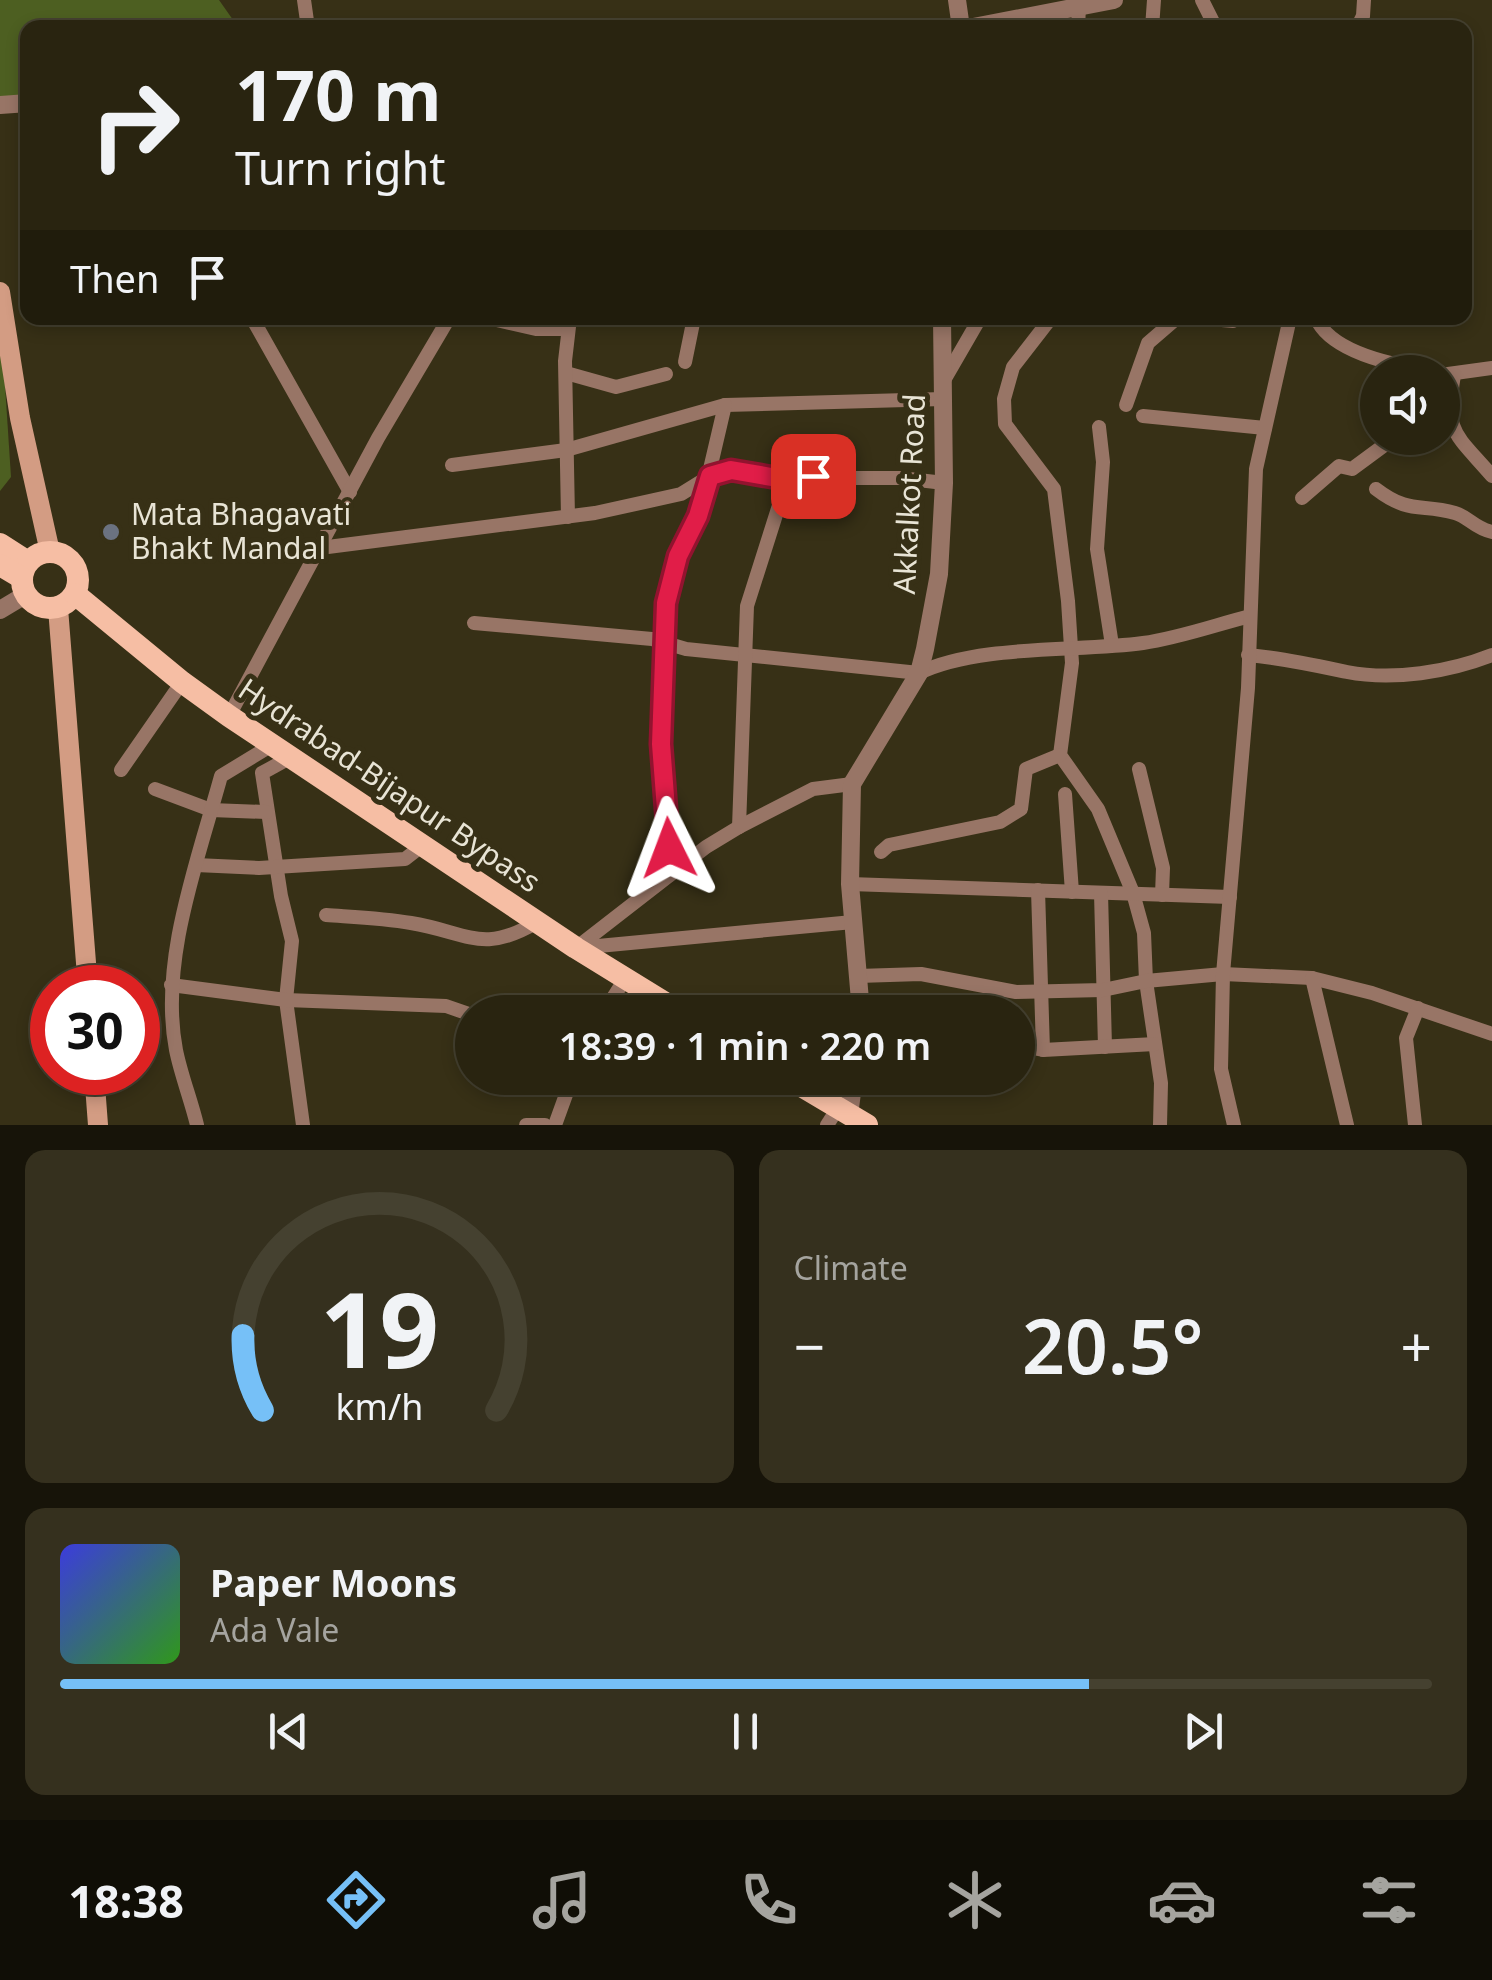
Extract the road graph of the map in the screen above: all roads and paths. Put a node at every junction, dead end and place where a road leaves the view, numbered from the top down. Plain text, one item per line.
1 (1114, 0) edge
2 (1079, 7) junction
3 (1008, 20) edge
4 (1078, 20) edge
5 (0, 292) edge
6 (256, 325) edge
7 (445, 325) edge
8 (522, 325) edge
9 (556, 325) edge
10 (569, 325) edge
11 (693, 325) edge
12 (942, 325) edge
13 (976, 325) edge
14 (1045, 325) edge
15 (1168, 325) edge
16 (1288, 325) edge
17 (1319, 325) edge
18 (1369, 355) edge
19 (685, 362) dead end
20 (1492, 368) edge
21 (1460, 371) edge
22 (566, 372) junction
23 (666, 374) dead end
24 (943, 390) junction
25 (726, 405) junction
26 (1126, 405) dead end
27 (1143, 416) dead end
28 (1100, 427) dead end
29 (1265, 428) junction
30 (1460, 439) edge
31 (566, 450) junction
32 (1371, 455) edge
33 (452, 465) dead end
34 (710, 476) junction
35 (1492, 476) edge
36 (788, 477) junction
37 (944, 482) junction
38 (1376, 488) dead end
39 (350, 492) junction
40 (1302, 498) dead end
41 (568, 517) junction
42 (1492, 532) edge
43 (0, 544) edge
44 (320, 548) junction
45 (50, 552) junction
46 (0, 565) edge
47 (25, 578) junction
48 (67, 601) junction
49 (0, 610) edge
50 (1250, 616) junction
51 (474, 623) dead end
52 (665, 640) junction
53 (1070, 646) junction
54 (1112, 646) junction
55 (746, 653) junction
56 (1248, 655) junction
57 (1492, 656) edge
58 (919, 673) junction
59 (182, 682) junction
60 (229, 716) junction
61 (282, 751) junction
62 (1060, 755) junction
63 (1139, 769) dead end
64 (122, 770) dead end
65 (852, 784) junction
66 (155, 790) dead end
67 (1065, 794) dead end
68 (212, 810) junction
69 (266, 812) junction
70 (739, 826) junction
71 (422, 846) junction
72 (881, 852) dead end
73 (196, 864) junction
74 (276, 867) junction
75 (670, 875) junction
76 (850, 884) junction
77 (1038, 890) junction
78 (1072, 892) junction
79 (1101, 892) junction
80 (1134, 893) junction
81 (1162, 894) junction
82 (1230, 897) junction
83 (326, 916) dead end
84 (537, 922) junction
85 (853, 922) junction
86 (576, 948) junction
87 (87, 965) edge
88 (1223, 974) junction
89 (858, 976) junction
90 (1312, 978) junction
91 (625, 979) junction
92 (1146, 981) junction
93 (171, 984) junction
94 (1103, 990) junction
95 (1042, 992) junction
96 (615, 995) edge
97 (652, 995) edge
98 (860, 995) edge
99 (286, 1000) junction
100 (1418, 1008) junction
101 (455, 1009) edge
102 (1492, 1034) edge
103 (1156, 1044) junction
104 (1104, 1047) junction
105 (1035, 1048) edge
106 (1044, 1050) junction
107 (96, 1095) edge
108 (566, 1095) edge
109 (812, 1095) edge
110 (845, 1118) edge
111 (98, 1125) edge
112 (197, 1125) edge
113 (303, 1125) edge
114 (526, 1125) edge
115 (544, 1125) edge
116 (555, 1125) edge
117 (1160, 1125) edge
118 (1234, 1125) edge
119 (1347, 1125) edge
120 (1415, 1125) edge

1 - 2 street
2 - 3 street
2 - 4 street
5 - 45 main road
6 - 39 street
7 - 39 street
8 - 9 street
10 - 22 street
11 - 19 street
12 - 24 street, Akkalkot Road
13 - 24 street
14 - 53 street
15 - 26 street
16 - 29 street
17 - 18 street
20 - 21 street
22 - 23 street
22 - 31 street
24 - 25 street
24 - 37 street, Akkalkot Road
25 - 31 street
25 - 34 street
27 - 29 street
28 - 54 street
29 - 50 street
30 - 35 street
31 - 33 street
31 - 41 street
32 - 40 street
34 - 36 street
34 - 41 street
34 - 52 street
36 - 37 street
36 - 55 street
37 - 58 street, Akkalkot Road
38 - 42 street
39 - 44 street
41 - 44 street
43 - 47 main road
44 - 60 street
45 - 47 main road
45 - 48 main road
46 - 47 main road
47 - 48 main road
47 - 49 street
48 - 59 main road, Hydrabad-Bijapur Bypass
48 - 87 main road
50 - 54 street
50 - 56 street
51 - 52 street
52 - 55 street
52 - 75 street
53 - 54 street
53 - 58 street
53 - 62 street
55 - 58 street
55 - 70 street
56 - 57 street
56 - 82 street
58 - 65 street, Akkalkot Road
59 - 60 main road, Hydrabad-Bijapur Bypass
59 - 64 street
60 - 61 main road, Hydrabad-Bijapur Bypass
61 - 68 street
61 - 69 street
61 - 71 main road, Hydrabad-Bijapur Bypass
62 - 72 street
62 - 80 street
63 - 81 street
65 - 70 street
65 - 76 street, Akkalkot Road
66 - 68 street
67 - 78 street
68 - 69 street
68 - 73 street
69 - 74 street
70 - 75 street
71 - 74 street
71 - 84 main road, Hydrabad-Bijapur Bypass
73 - 74 street
73 - 93 street
74 - 99 street
75 - 86 street
76 - 77 street
76 - 85 street, Akkalkot Road
77 - 78 street
77 - 95 street
78 - 79 street
79 - 80 street
79 - 94 street
80 - 81 street
80 - 92 street
81 - 82 street
82 - 88 street
83 - 84 street
84 - 86 main road, Hydrabad-Bijapur Bypass
85 - 86 street
85 - 89 street, Akkalkot Road
86 - 91 main road, Hydrabad-Bijapur Bypass
88 - 90 street
88 - 92 street
88 - 118 street
89 - 95 street
89 - 98 street, Akkalkot Road
90 - 100 street
90 - 119 street
91 - 96 street
91 - 97 main road, Hydrabad-Bijapur Bypass
92 - 94 street
92 - 103 street
93 - 99 street
93 - 112 street
94 - 95 street
94 - 104 street
95 - 106 street
99 - 101 street
99 - 113 street
100 - 102 street
100 - 120 street
103 - 104 street
103 - 117 street
104 - 106 street
105 - 106 street
107 - 111 main road
108 - 116 street
109 - 110 main road
114 - 115 street

